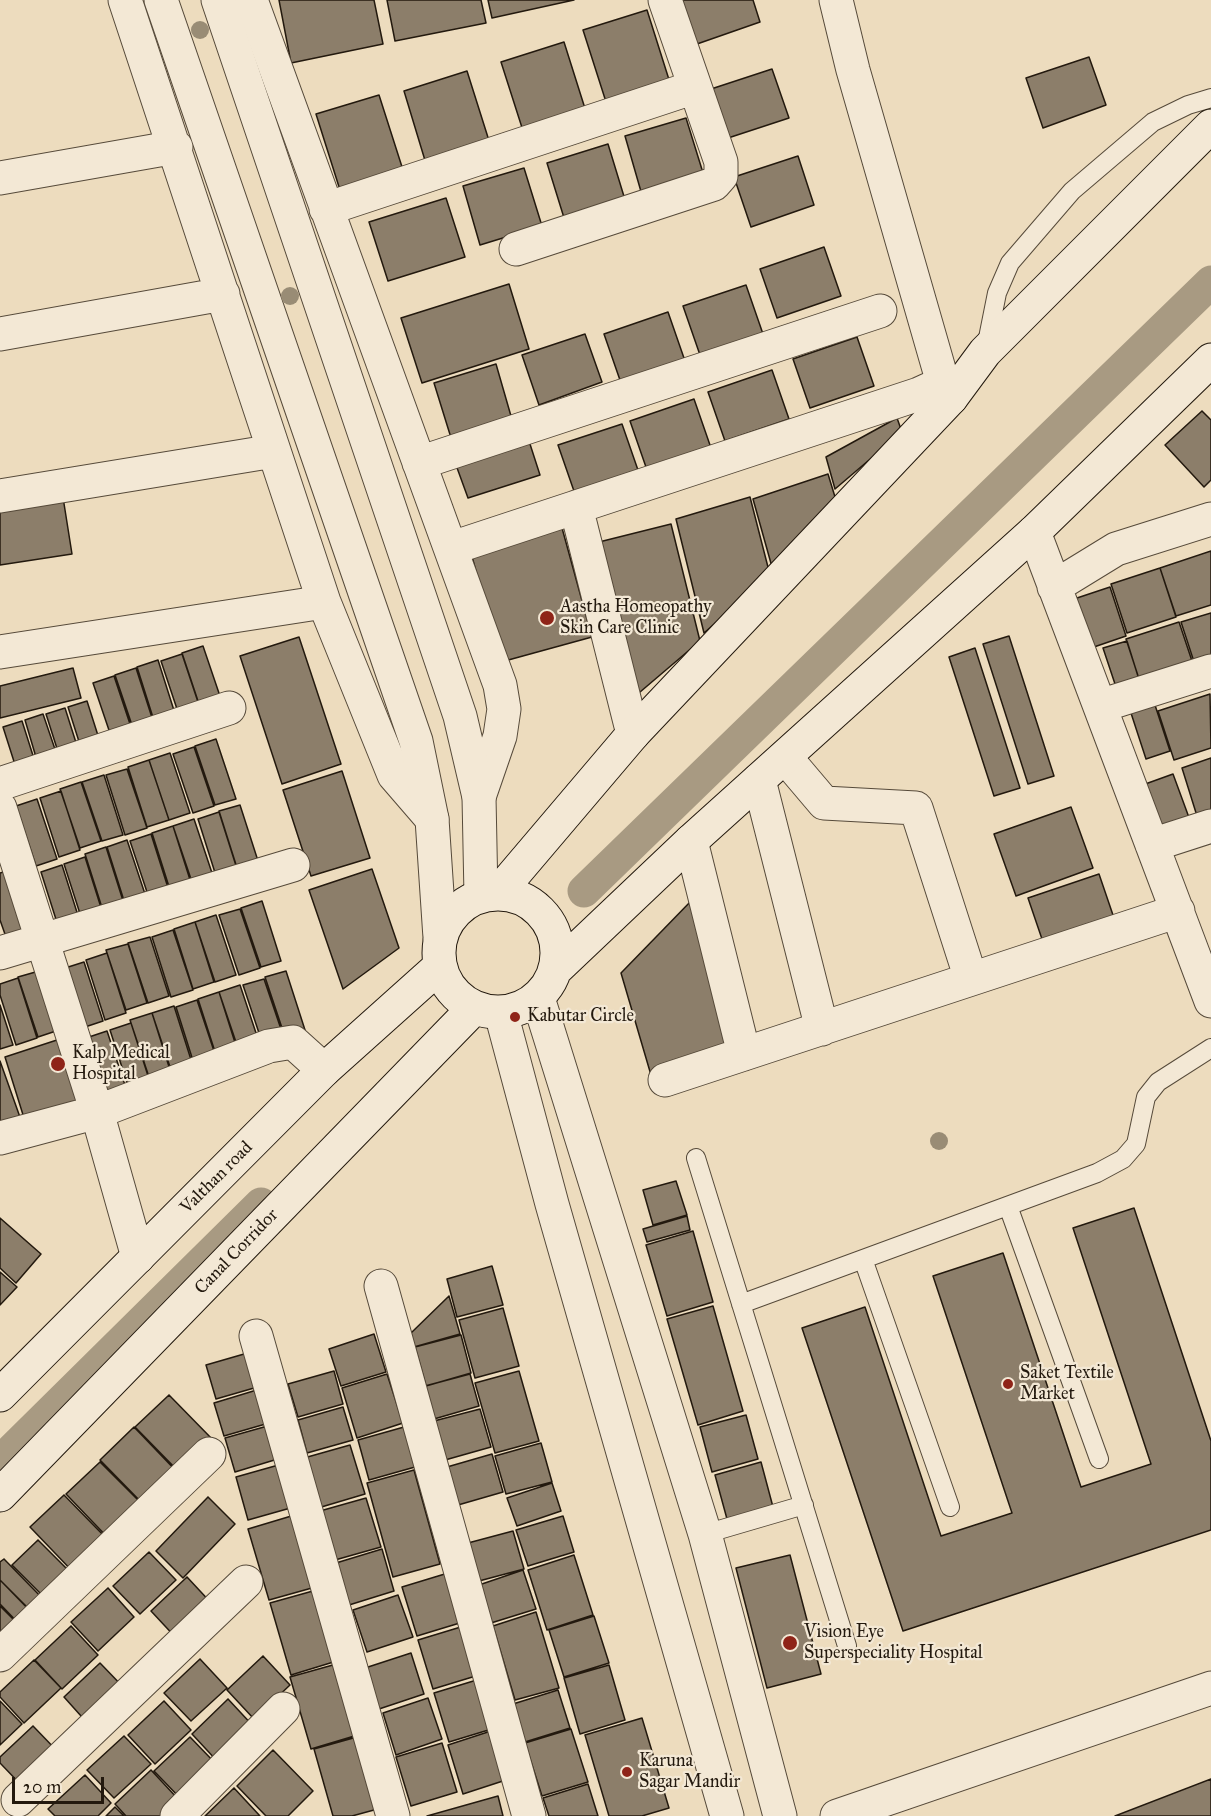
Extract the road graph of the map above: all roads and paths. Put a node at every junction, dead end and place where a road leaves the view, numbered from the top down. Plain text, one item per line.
1 (125, 0) edge
2 (161, 0) edge
3 (218, 0) edge
4 (251, 0) edge
5 (665, 0) edge
6 (836, 0) edge
7 (695, 87) junction
8 (1211, 98) edge
9 (1211, 126) edge
10 (176, 147) junction
11 (0, 178) edge
12 (326, 209) junction
13 (516, 249) dead end
14 (224, 294) junction
15 (880, 311) dead end
16 (0, 334) edge
17 (985, 352) junction
18 (1211, 360) edge
19 (947, 390) junction
20 (274, 451) junction
21 (418, 463) junction
22 (0, 496) edge
23 (576, 507) junction
24 (1211, 519) edge
25 (1034, 532) junction
26 (452, 548) junction
27 (1054, 587) junction
28 (324, 602) junction
29 (0, 652) edge
30 (1211, 671) edge
31 (1100, 706) junction
32 (229, 708) dead end
33 (633, 734) junction
34 (785, 757) junction
35 (759, 780) junction
36 (0, 784) edge
37 (479, 796) junction
38 (0, 808) edge
39 (432, 819) junction
40 (1211, 826) edge
41 (691, 841) junction
42 (1152, 845) junction
43 (293, 865) dead end
44 (489, 895) junction
45 (1178, 911) junction
46 (40, 941) junction
47 (440, 952) junction
48 (0, 953) edge
49 (555, 970) junction
50 (971, 979) junction
51 (1209, 986) edge
52 (538, 998) junction
53 (488, 1011) junction
54 (822, 1029) junction
55 (1211, 1048) edge
56 (744, 1054) junction
57 (324, 1070) junction
58 (665, 1080) dead end
59 (97, 1112) junction
60 (0, 1138) edge
61 (696, 1158) dead end
62 (1008, 1206) junction
63 (138, 1257) junction
64 (863, 1259) junction
65 (381, 1286) dead end
66 (741, 1304) junction
67 (256, 1336) dead end
68 (0, 1395) edge
69 (209, 1454) dead end
70 (1099, 1459) dead end
71 (0, 1495) edge
72 (804, 1504) junction
73 (950, 1507) dead end
74 (705, 1534) junction
75 (246, 1582) dead end
76 (847, 1646) dead end
77 (0, 1655) edge
78 (1211, 1688) edge
79 (284, 1709) dead end
80 (17, 1799) edge
81 (177, 1816) edge
82 (393, 1816) edge
83 (529, 1816) edge
84 (727, 1816) edge
85 (780, 1816) edge
86 (837, 1816) edge

1 - 10 street
2 - 39 street
3 - 37 street
4 - 12 street
5 - 7 street
6 - 19 street
7 - 12 street
7 - 13 street
8 - 17 lane
9 - 17 street
10 - 11 street
10 - 14 street
12 - 21 street
14 - 16 street
14 - 20 street
15 - 21 street
17 - 19 street
18 - 25 street
19 - 23 street
19 - 33 street
20 - 22 street
20 - 28 street
21 - 26 street
23 - 26 street
23 - 33 street
24 - 27 street
25 - 27 street
25 - 34 street
26 - 37 street
27 - 31 street
28 - 29 street
28 - 39 street
30 - 31 street
31 - 42 street
32 - 36 street
33 - 44 street
34 - 35 street
34 - 50 street
35 - 41 street
35 - 54 street
37 - 44 street
38 - 46 street
39 - 47 street
40 - 42 street
41 - 49 street
41 - 56 street
42 - 45 street
43 - 46 street
44 - 47 street
44 - 49 street
45 - 50 street
45 - 51 street
46 - 48 street
46 - 59 street
47 - 53 street
47 - 57 street, Valthan road
49 - 52 street
50 - 54 street
52 - 53 street
52 - 74 street
53 - 71 street, Canal Corridor
53 - 84 street
54 - 56 street
55 - 62 lane
56 - 58 street
57 - 59 street
57 - 63 street, Valthan road
59 - 60 street
59 - 63 street
61 - 66 lane
62 - 64 lane
62 - 70 lane
63 - 68 street, Valthan road
64 - 66 lane
64 - 73 lane
65 - 83 street
66 - 72 lane
67 - 82 street
69 - 77 street
72 - 74 lane
72 - 76 lane
74 - 85 street
75 - 80 street
78 - 86 street
79 - 81 street

